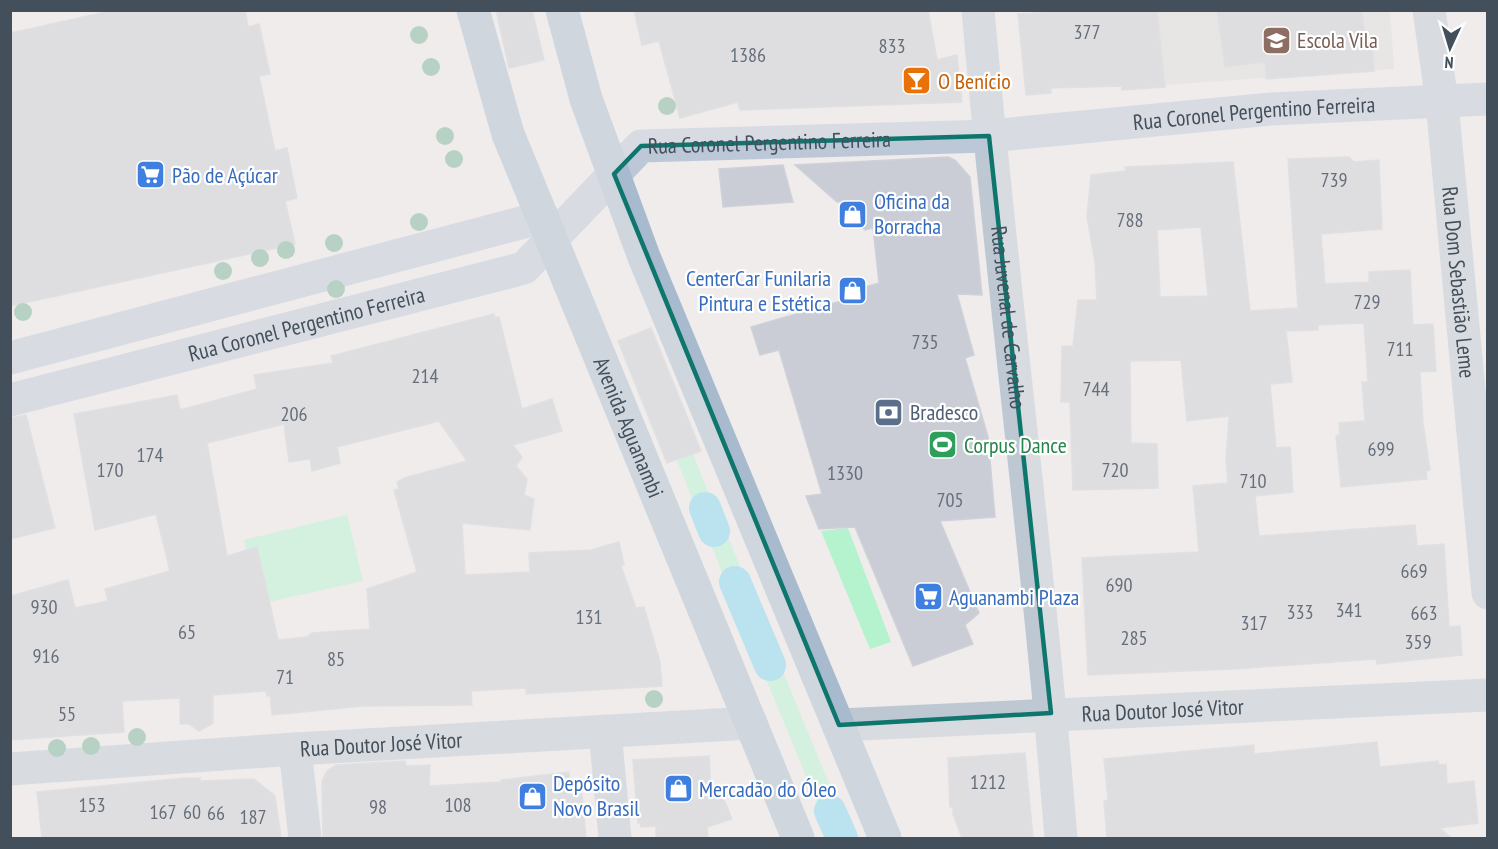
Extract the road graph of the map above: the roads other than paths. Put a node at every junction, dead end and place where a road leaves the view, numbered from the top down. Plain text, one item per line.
1 (472, 10) edge
2 (562, 10) edge
3 (978, 10) edge
4 (1429, 10) edge
5 (1488, 99) edge
6 (1442, 102) junction
7 (989, 136) junction
8 (614, 174) junction
9 (548, 228) junction
10 (10, 358) edge
11 (10, 400) edge
12 (1488, 593) edge
13 (1488, 694) edge
14 (1051, 713) junction
15 (751, 723) junction
16 (839, 725) junction
17 (605, 731) junction
18 (295, 749) junction
19 (10, 769) edge
20 (305, 838) edge
21 (615, 838) edge
22 (798, 838) edge
23 (885, 838) edge
24 (1061, 838) edge

1 - 9 main road, Avenida Aguanambi
2 - 8 main road
3 - 7 street, Rua Juvenal de Carvalho
4 - 6 street, Rua Dom Sebastião Leme
5 - 6 main road, Rua Coronel Pergentino Ferreira
6 - 7 main road, Rua Coronel Pergentino Ferreira
6 - 12 street, Rua Dom Sebastião Leme
7 - 8 main road, Rua Coronel Pergentino Ferreira
7 - 14 street, Rua Juvenal de Carvalho
8 - 9 main road, Rua Coronel Pergentino Ferreira
8 - 16 main road
9 - 10 main road, Rua Coronel Pergentino Ferreira
9 - 11 main road, Rua Coronel Pergentino Ferreira
9 - 15 main road, Avenida Aguanambi
13 - 14 street, Rua Doutor José Vitor
14 - 16 street, Rua Doutor José Vitor
14 - 24 street, Rua Juvenal de Carvalho
15 - 17 street, Rua Doutor José Vitor
15 - 22 main road, Avenida Aguanambi
16 - 23 main road
17 - 18 street, Rua Doutor José Vitor
17 - 21 street
18 - 19 street, Rua Doutor José Vitor
18 - 20 street

